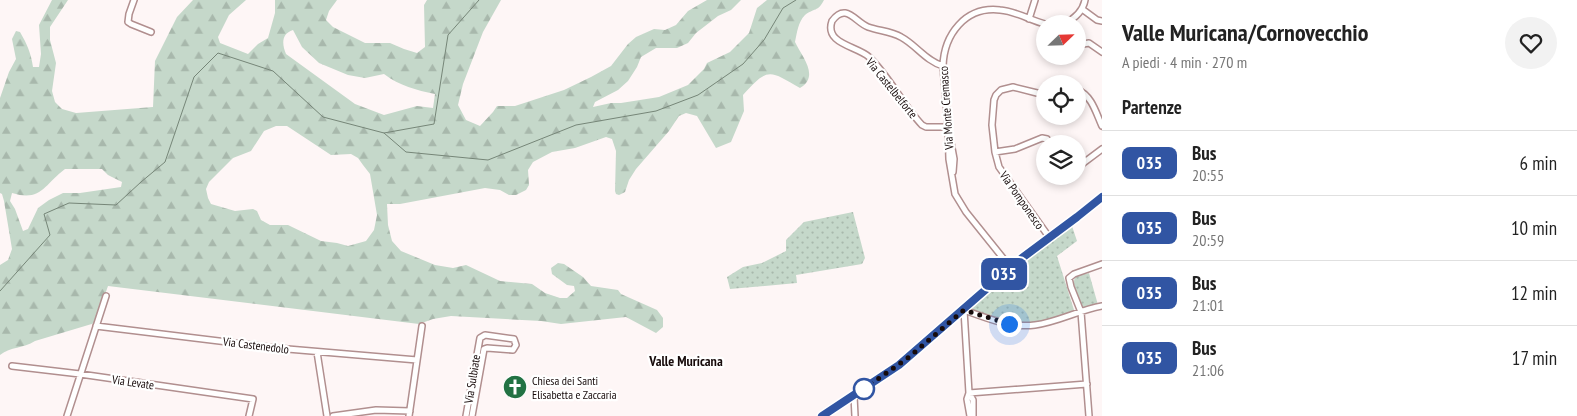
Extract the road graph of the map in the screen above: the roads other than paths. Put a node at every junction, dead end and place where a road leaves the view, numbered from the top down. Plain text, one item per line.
1 (134, 0) edge
2 (1035, 0) edge
3 (1085, 0) edge
4 (1082, 9) junction
5 (1077, 15) edge
6 (1029, 19) junction
7 (1036, 21) edge
8 (1102, 21) edge
9 (151, 32) dead end
10 (1086, 44) edge
11 (1102, 52) edge
12 (942, 66) junction
13 (1036, 93) edge
14 (1086, 95) edge
15 (1102, 126) edge
16 (948, 127) junction
17 (1036, 140) edge
18 (1102, 150) edge
19 (995, 152) junction
20 (1086, 161) edge
21 (1102, 197) edge
22 (1049, 238) junction
23 (1102, 264) edge
24 (1011, 268) junction
25 (106, 296) dead end
26 (1102, 306) edge
27 (964, 310) junction
28 (1081, 312) junction
29 (96, 326) junction
30 (422, 326) dead end
31 (317, 352) junction
32 (417, 360) junction
33 (12, 366) dead end
34 (80, 374) junction
35 (1087, 384) junction
36 (969, 393) junction
37 (854, 396) junction
38 (409, 413) edge
39 (66, 416) edge
40 (249, 416) edge
41 (327, 416) edge
42 (333, 416) edge
43 (466, 416) edge
44 (472, 416) edge
45 (822, 416) edge
46 (855, 416) edge
47 (971, 416) edge
48 (1089, 416) edge

1 - 9 street
2 - 6 street
3 - 4 street
4 - 5 street
4 - 8 street
6 - 7 street, Via Monte Cremasco
6 - 12 street, Via Monte Cremasco
10 - 11 street
12 - 16 street, Via Monte Cremasco
12 - 16 street, Via Castelbelforte
13 - 19 street, Via Pomponesco
14 - 15 street
16 - 24 street, Via Monte Cremasco
17 - 19 street
18 - 20 street
19 - 22 street, Via Pomponesco
21 - 22 street
22 - 24 street
23 - 28 street
24 - 27 street
25 - 29 street
26 - 28 street
27 - 28 street
27 - 36 street
27 - 37 street
28 - 35 street
29 - 31 street, Via Castenedolo
29 - 34 street
30 - 32 street
31 - 32 street, Via Castenedolo
31 - 41 street
32 - 38 street
33 - 34 street, Via Levate
34 - 39 street
34 - 40 street, Via Levate
35 - 36 street
35 - 48 street
36 - 47 street
37 - 45 street
37 - 46 street
38 - 42 street
43 - 44 street, Via Sulbiate

